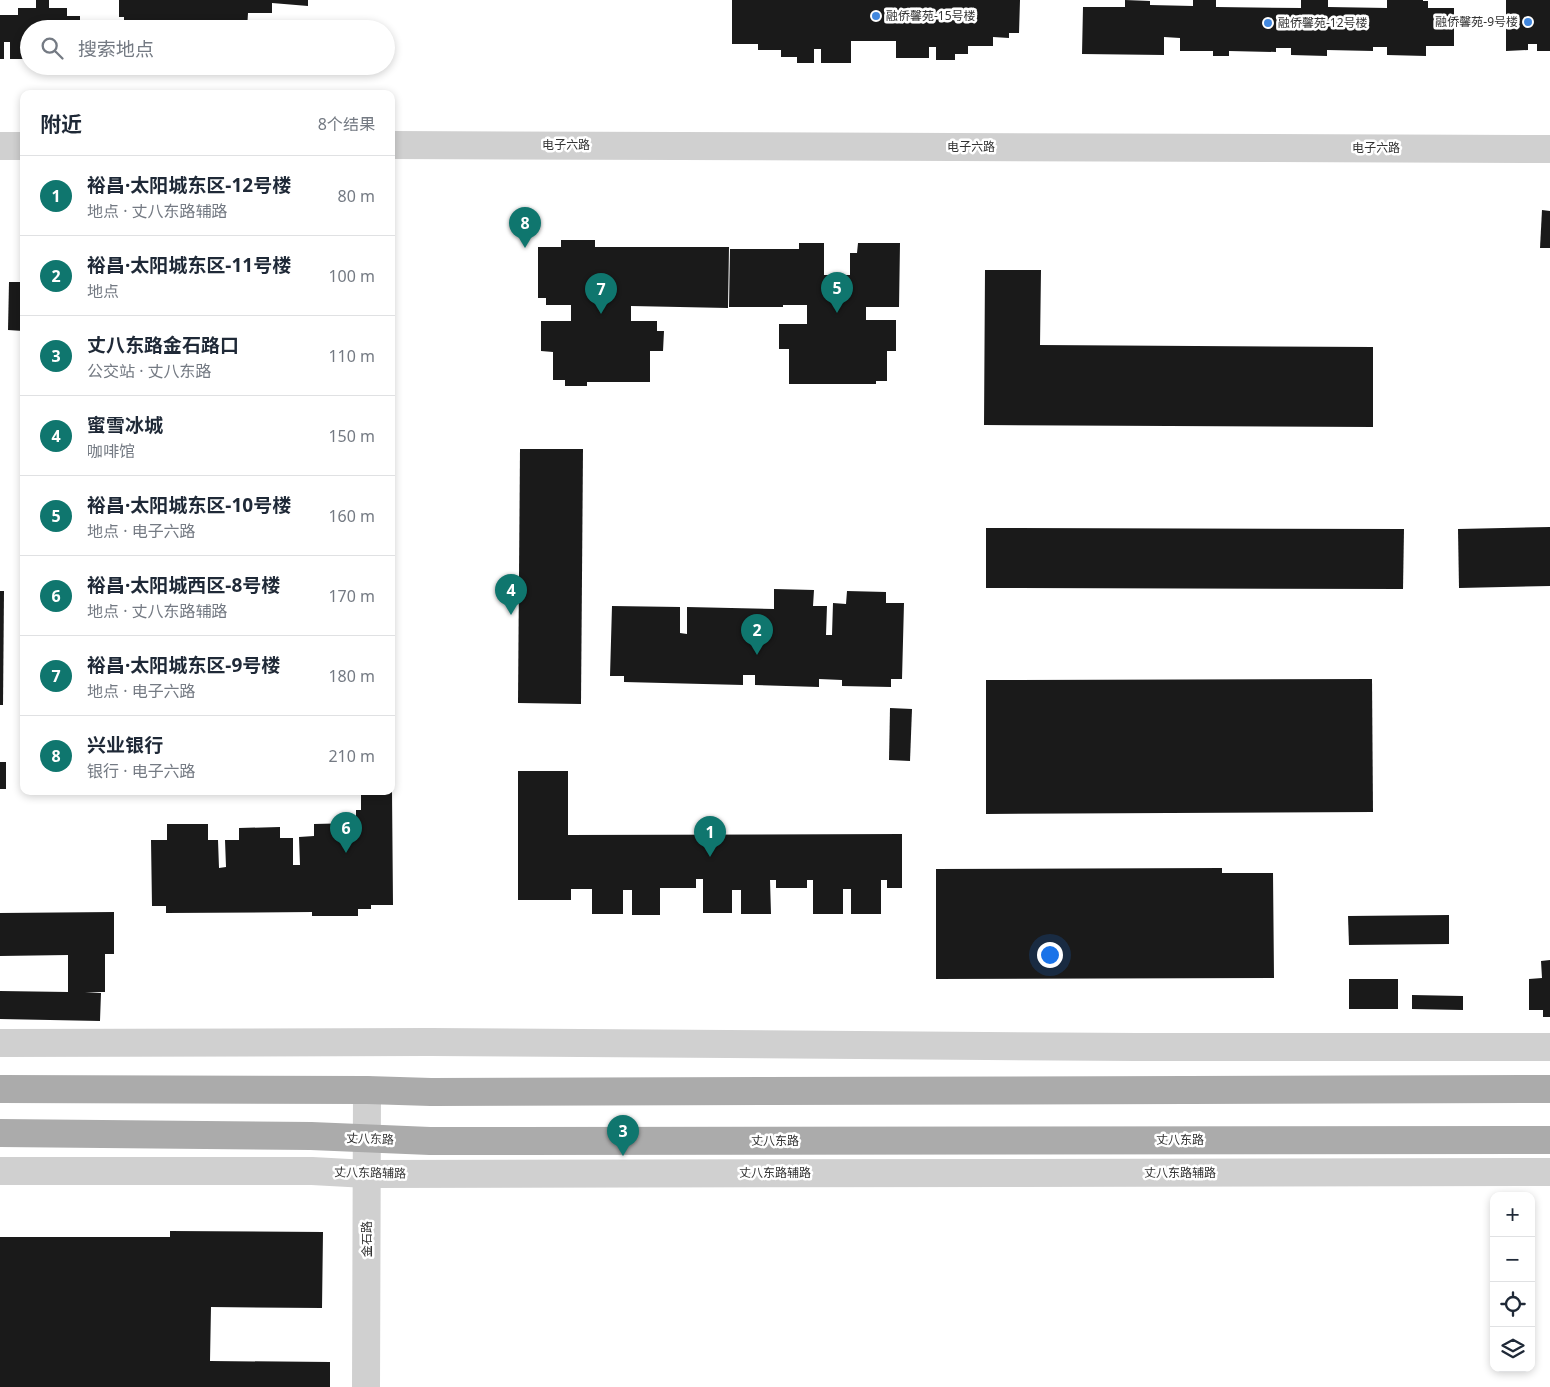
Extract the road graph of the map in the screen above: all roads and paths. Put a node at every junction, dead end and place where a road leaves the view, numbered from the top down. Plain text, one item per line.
1 (395, 145) edge
2 (0, 146) edge
3 (20, 146) edge
4 (1550, 149) edge
5 (0, 1043) edge
6 (1550, 1048) edge
7 (0, 1089) edge
8 (1550, 1089) edge
9 (367, 1090) junction
10 (0, 1133) edge
11 (367, 1139) junction
12 (1550, 1140) edge
13 (0, 1171) edge
14 (1550, 1172) edge
15 (367, 1174) junction
16 (366, 1387) edge

1 - 4 street, 电子六路
2 - 3 street
5 - 6 street
7 - 9 main road
8 - 9 main road
9 - 11 street, 金石路
10 - 11 main road, 丈八东路
11 - 12 main road, 丈八东路
11 - 15 street, 金石路
13 - 15 street, 丈八东路辅路
14 - 15 street, 丈八东路辅路
15 - 16 street, 金石路

